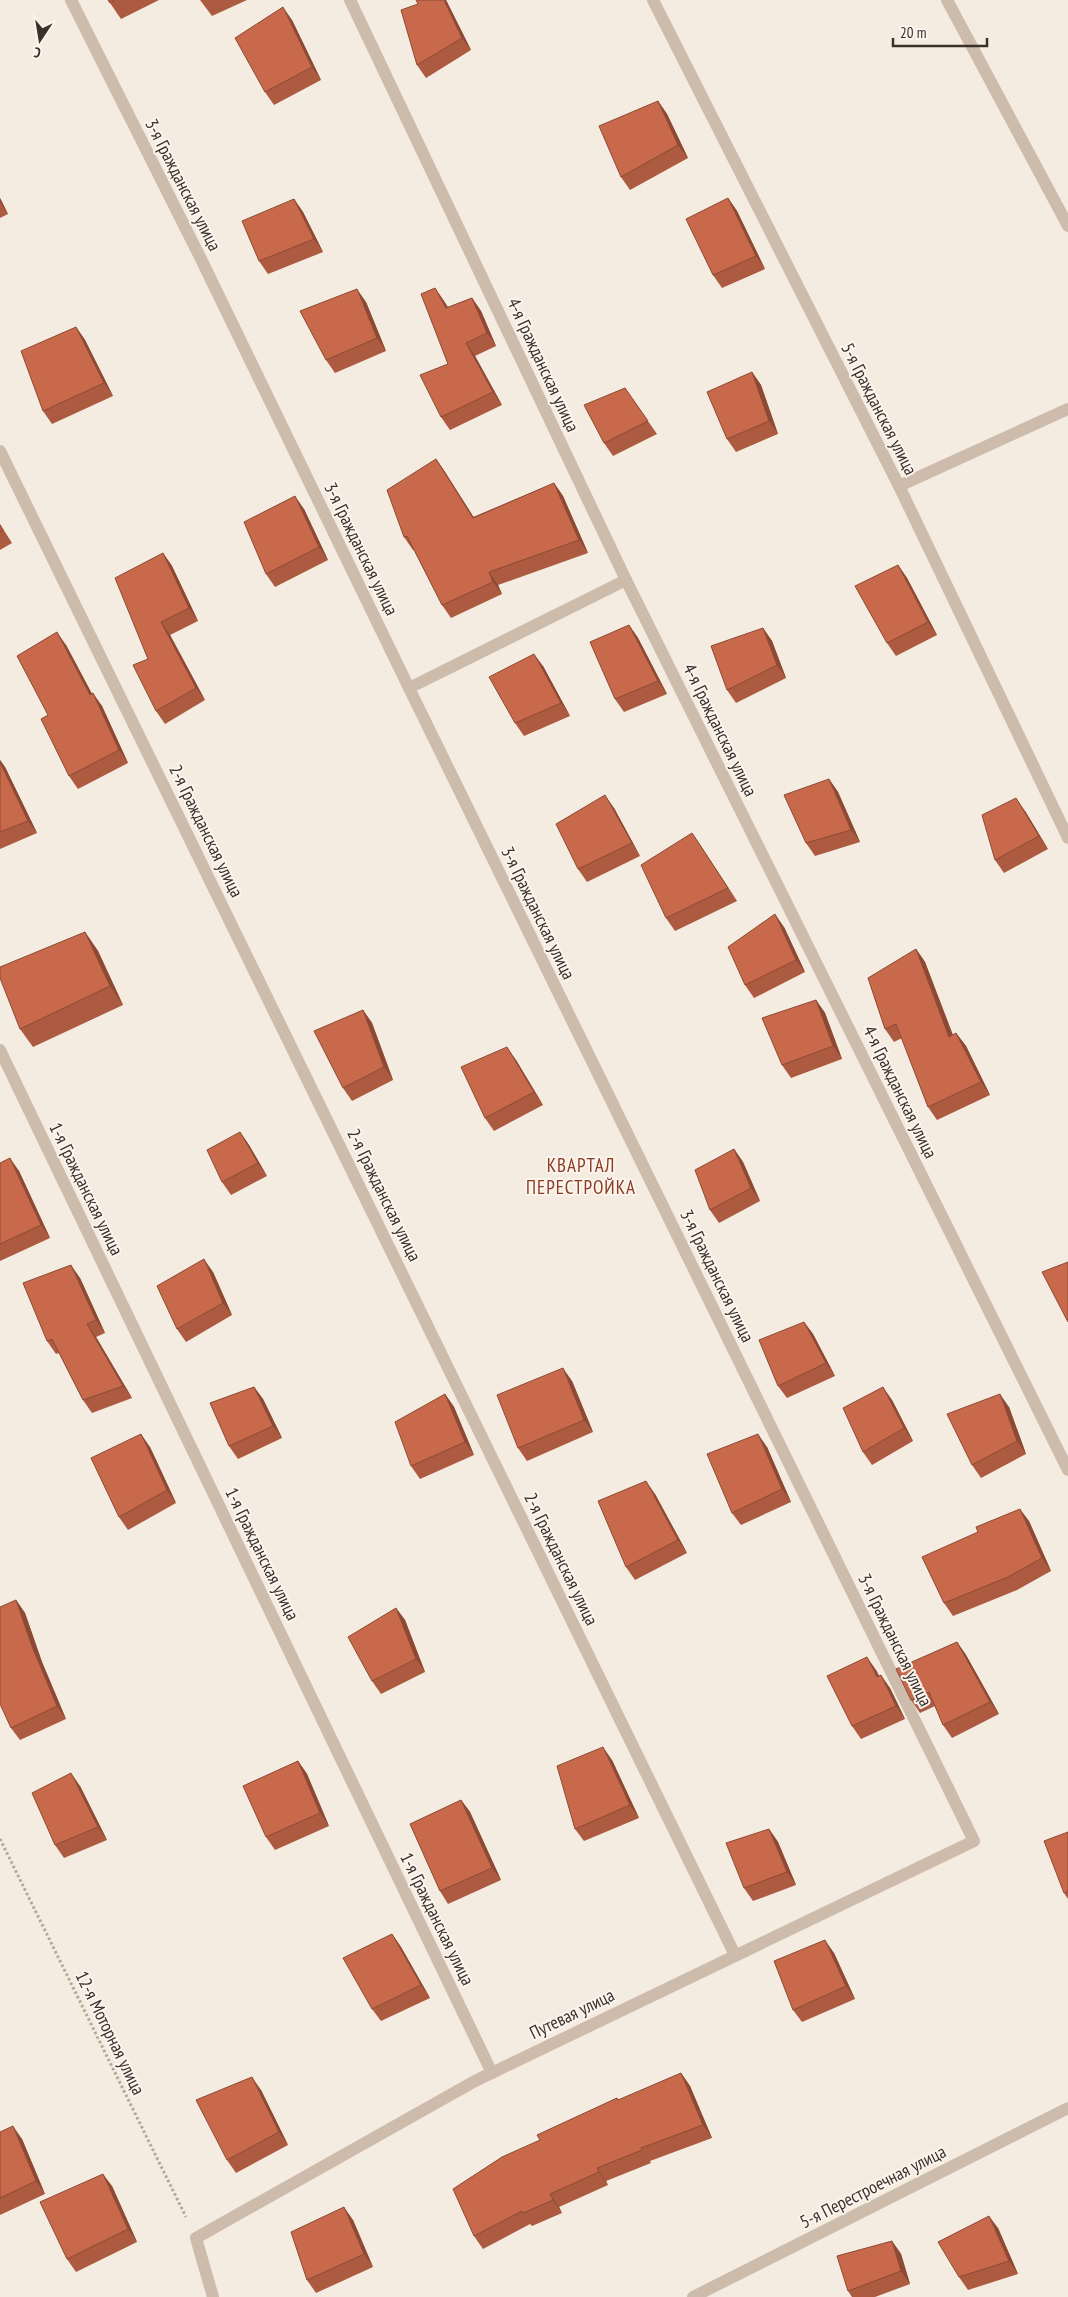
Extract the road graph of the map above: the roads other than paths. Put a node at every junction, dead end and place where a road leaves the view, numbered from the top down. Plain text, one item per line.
1 (71, 0) edge
2 (350, 0) edge
3 (653, 0) edge
4 (947, 0) edge
5 (1068, 226) edge
6 (1068, 409) edge
7 (0, 451) edge
8 (899, 486) junction
9 (626, 580) junction
10 (408, 688) junction
11 (1068, 838) edge
12 (0, 1050) edge
13 (1068, 1470) edge
14 (974, 1841) joint
15 (734, 1955) junction
16 (492, 2073) junction
17 (1068, 2108) edge
18 (213, 2297) edge
19 (693, 2297) edge

1 - 10 street, 3-я Гражданская улица
2 - 9 street, 4-я Гражданская улица
3 - 8 street, 5-я Гражданская улица
4 - 5 street
6 - 8 street
7 - 15 street, 2-я Гражданская улица
8 - 11 street, 5-я Гражданская улица
9 - 10 street
9 - 13 street, 4-я Гражданская улица
10 - 14 street, 3-я Гражданская улица
12 - 16 street, 1-я Гражданская улица
14 - 15 street, Путевая улица
15 - 16 street, Путевая улица
16 - 18 street, Путевая улица
17 - 19 street, 5-я Перестроечная улица

